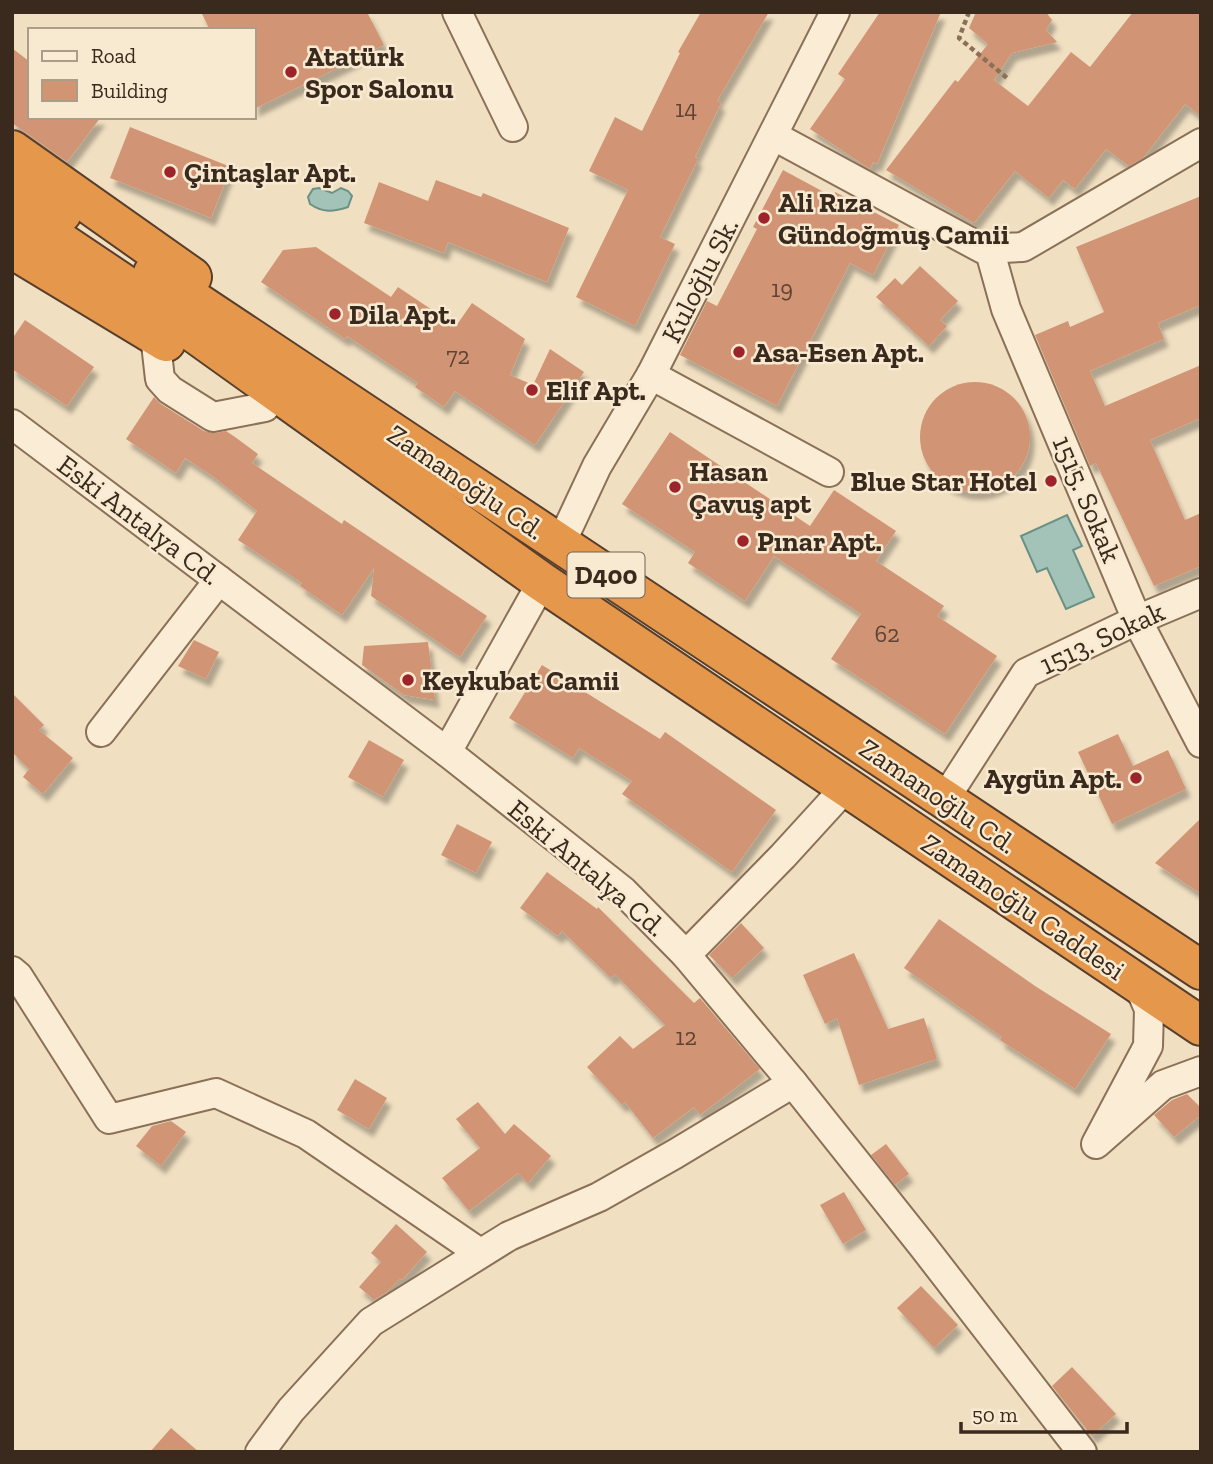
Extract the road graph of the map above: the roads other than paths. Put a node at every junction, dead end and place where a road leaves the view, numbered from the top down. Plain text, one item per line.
1 (457, 12) edge
2 (835, 12) edge
3 (513, 127) dead end
4 (774, 136) junction
5 (1201, 143) edge
6 (12, 150) edge
7 (12, 179) edge
8 (12, 209) edge
9 (989, 248) junction
10 (12, 249) edge
11 (651, 374) junction
12 (322, 386) junction
13 (12, 425) edge
14 (341, 440) junction
15 (829, 472) dead end
16 (560, 545) junction
17 (219, 580) junction
18 (542, 582) junction
19 (1201, 593) edge
20 (1138, 620) junction
21 (101, 732) dead end
22 (1201, 743) edge
23 (447, 752) junction
24 (846, 787) junction
25 (944, 800) junction
26 (686, 955) junction
27 (1201, 970) edge
28 (12, 971) edge
29 (1138, 984) junction
30 (1201, 1026) edge
31 (1201, 1071) edge
32 (793, 1083) junction
33 (481, 1253) junction
34 (260, 1452) edge
35 (1082, 1452) edge

1 - 3 street
2 - 4 street, Kuloğlu Sk.
4 - 9 street
4 - 11 street, Kuloğlu Sk.
5 - 9 street
6 - 12 highway
7 - 12 highway, Zamanoğlu Cd. / D400
8 - 14 highway, Zamanoğlu Cd. / D400
9 - 20 street, 1515. Sokak
10 - 14 highway
11 - 15 street
11 - 16 street, Kuloğlu Sk.
12 - 16 highway, Zamanoğlu Cd. / D400
13 - 17 street, Eski Antalya Cd.
14 - 18 highway, Zamanoğlu Cd. / D400
16 - 25 highway, Zamanoğlu Cd. / D400
17 - 21 street
17 - 23 street, Eski Antalya Cd.
18 - 23 street
18 - 24 highway, Zamanoğlu Cd. / D400
19 - 20 street, 1513. Sokak
20 - 22 street, 1515. Sokak
20 - 25 street, 1513. Sokak
23 - 26 street, Eski Antalya Cd.
24 - 26 street
24 - 29 highway, Zamanoğlu Caddesi / D400
25 - 27 highway, Zamanoğlu Cd. / D400
26 - 32 street, Eski Antalya Cd.
28 - 33 street
29 - 30 highway, Zamanoğlu Caddesi / D400
29 - 31 street
32 - 33 street
32 - 35 street, Eski Antalya Cd.
33 - 34 street

